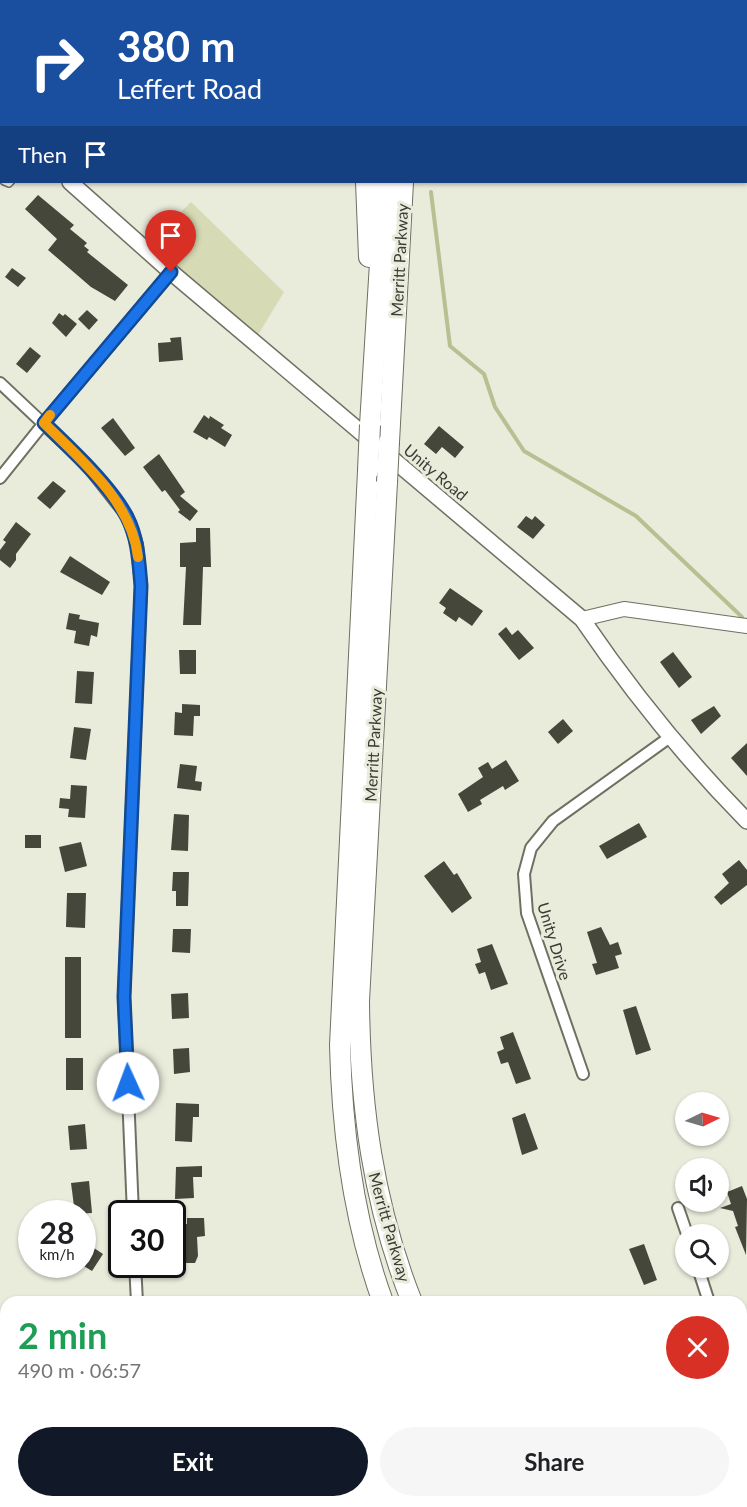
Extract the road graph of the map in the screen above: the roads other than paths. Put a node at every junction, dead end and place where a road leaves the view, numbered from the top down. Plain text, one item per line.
1 (71, 183) edge
2 (366, 183) edge
3 (385, 183) edge
4 (403, 183) edge
5 (171, 272) junction
6 (373, 369) junction
7 (0, 383) edge
8 (44, 423) junction
9 (0, 478) edge
10 (582, 619) junction
11 (747, 626) edge
12 (670, 737) junction
13 (747, 821) edge
14 (583, 1074) dead end
15 (132, 1200) edge
16 (136, 1278) edge
17 (701, 1278) edge
18 (137, 1296) edge
19 (381, 1296) edge
20 (410, 1296) edge
21 (707, 1296) edge

1 - 5 main road, Unity Road
2 - 6 highway
3 - 6 highway, Merritt Parkway
4 - 20 highway, Merritt Parkway, bridge
5 - 8 street
5 - 10 main road, Unity Road
6 - 19 highway, Merritt Parkway, bridge
7 - 8 street
8 - 9 street
8 - 15 street
10 - 11 street
10 - 12 main road, Unity Road
12 - 13 main road, Unity Road
12 - 14 street, Unity Drive
16 - 18 street
17 - 21 street

